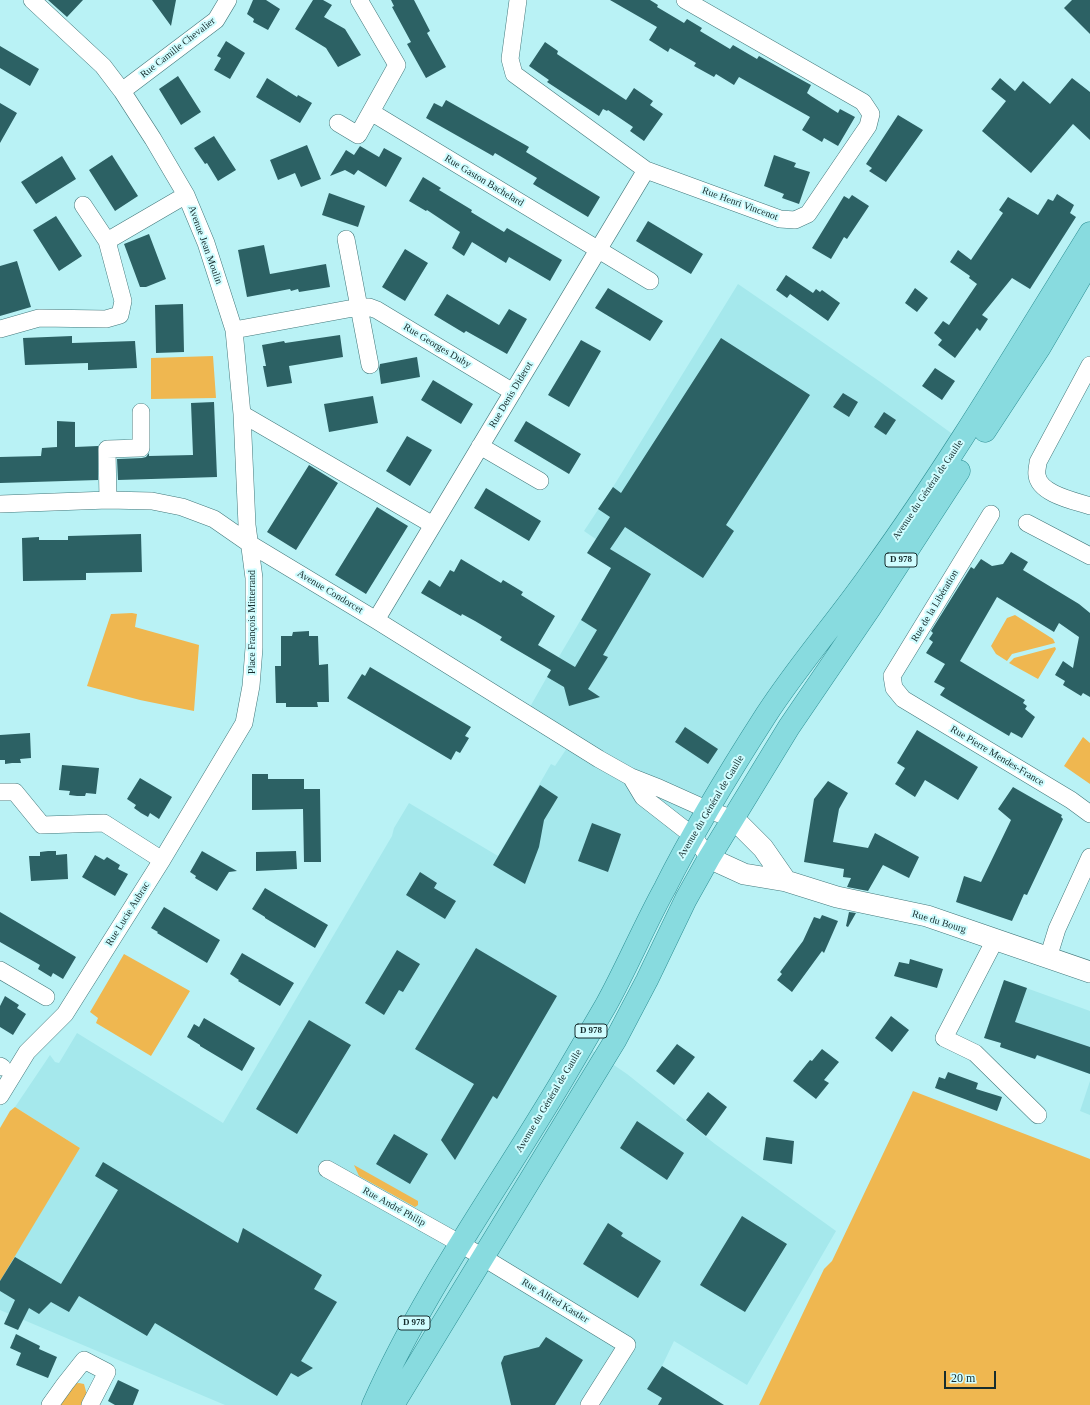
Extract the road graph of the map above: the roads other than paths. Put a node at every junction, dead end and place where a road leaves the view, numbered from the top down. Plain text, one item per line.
1 (32, 0) edge
2 (228, 0) edge
3 (359, 0) edge
4 (518, 0) edge
5 (685, 0) edge
6 (122, 91) junction
7 (371, 112) junction
8 (338, 123) dead end
9 (646, 170) junction
10 (186, 195) junction
11 (83, 205) dead end
12 (1090, 233) edge
13 (346, 239) dead end
14 (107, 241) junction
15 (598, 249) junction
16 (1090, 261) edge
17 (650, 281) dead end
18 (359, 307) junction
19 (0, 328) edge
20 (234, 330) junction
21 (370, 364) dead end
22 (1090, 365) edge
23 (513, 392) junction
24 (141, 412) dead end
25 (242, 414) junction
26 (480, 446) junction
27 (540, 481) dead end
28 (108, 500) junction
29 (0, 504) edge
30 (1090, 506) edge
31 (992, 514) dead end
32 (1027, 523) dead end
33 (433, 525) junction
34 (250, 544) junction
35 (1090, 556) edge
36 (376, 620) junction
37 (903, 700) joint
38 (244, 723) joint
39 (631, 777) junction
40 (0, 792) edge
41 (708, 810) junction
42 (1090, 814) edge
43 (734, 819) junction
44 (693, 836) junction
45 (1090, 857) edge
46 (710, 858) junction
47 (162, 860) junction
48 (786, 881) junction
49 (995, 940) junction
50 (1048, 958) junction
51 (0, 970) edge
52 (1090, 972) edge
53 (46, 997) dead end
54 (0, 1096) edge
55 (1038, 1115) dead end
56 (327, 1169) dead end
57 (461, 1244) junction
58 (483, 1257) junction
59 (50, 1405) edge
60 (90, 1405) edge
61 (373, 1405) edge
62 (393, 1405) edge
63 (589, 1405) edge

1 - 6 street, Avenue Jean Moulin
2 - 6 street, Rue Camille Chevalier
3 - 7 street
4 - 9 street, Rue Henri Vincenot
5 - 9 street, Rue Henri Vincenot
6 - 10 street, Avenue Jean Moulin
7 - 8 street
7 - 15 street, Rue Gaston Bachelard
9 - 15 street, Rue Denis Diderot
10 - 14 street
10 - 20 street, Avenue Jean Moulin
11 - 14 street
12 - 41 main road, Avenue du Général de Gaulle / D 978
13 - 18 street
14 - 19 street
15 - 17 street, Rue Gaston Bachelard
15 - 23 street, Rue Denis Diderot
16 - 43 main road, Avenue du Général de Gaulle / D 978
18 - 20 street, Rue Georges Duby
18 - 21 street
18 - 23 street, Rue Georges Duby
20 - 25 street, Avenue Jean Moulin
22 - 30 street
23 - 26 street, Rue Denis Diderot
24 - 28 street
25 - 33 street
25 - 34 street, Avenue Jean Moulin
26 - 27 street
26 - 33 street, Rue Denis Diderot
28 - 29 street, Avenue Condorcet
28 - 34 street, Avenue Condorcet
31 - 37 street, Rue de la Libération
32 - 35 street
33 - 36 street, Rue Denis Diderot
34 - 36 street, Avenue Condorcet
34 - 38 street, Place François Mitterrand
36 - 39 street, Avenue Condorcet
37 - 42 street, Rue Pierre Mendes-France
38 - 47 street, Rue Lucie Aubrac
39 - 41 street, Avenue Condorcet
39 - 44 street, Avenue Condorcet
40 - 47 street
41 - 43 street, Avenue Condorcet
41 - 44 main road, Avenue du Général de Gaulle / D 978
43 - 46 main road, Avenue du Général de Gaulle / D 978
43 - 48 street
44 - 46 street, Avenue Condorcet
44 - 57 main road, Avenue du Général de Gaulle / D 978
45 - 50 street
46 - 48 street, Rue du Bourg
46 - 58 main road, Avenue du Général de Gaulle / D 978
47 - 54 street, Rue Lucie Aubrac
48 - 49 street, Rue du Bourg
49 - 50 street, Rue du Bourg
49 - 55 street
50 - 52 street, Rue du Bourg
51 - 53 street
56 - 57 street, Rue André Philip
57 - 58 street, Rue André Philip
57 - 61 main road, Avenue du Général de Gaulle / D 978
58 - 62 main road, Avenue du Général de Gaulle / D 978
58 - 63 street, Rue Alfred Kastler
59 - 60 street

